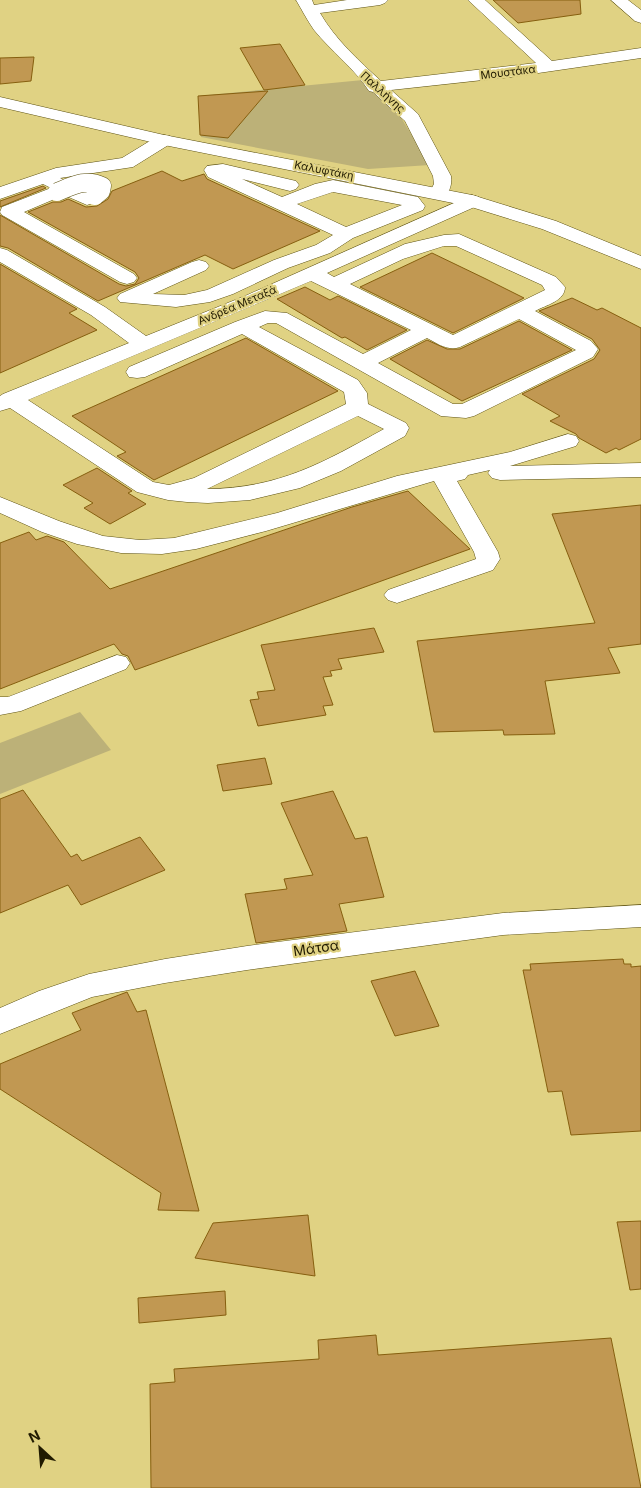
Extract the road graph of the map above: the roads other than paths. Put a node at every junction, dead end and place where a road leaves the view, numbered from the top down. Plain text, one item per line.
1 (380, 0) edge
2 (476, 0) edge
3 (619, 0) edge
4 (302, 3) edge
5 (641, 18) edge
6 (641, 53) edge
7 (549, 67) junction
8 (375, 87) junction
9 (0, 102) edge
10 (164, 140) junction
11 (325, 170) junction
12 (44, 177) junction
13 (290, 185) junction
14 (0, 193) edge
15 (438, 193) junction
16 (265, 196) junction
17 (472, 201) junction
18 (282, 204) junction
19 (346, 234) junction
20 (0, 254) edge
21 (641, 263) edge
22 (199, 266) dead end
23 (311, 273) junction
24 (127, 278) dead end
25 (335, 284) junction
26 (127, 298) junction
27 (98, 311) junction
28 (520, 311) junction
29 (242, 326) junction
30 (427, 330) junction
31 (144, 345) junction
32 (362, 363) junction
33 (137, 372) dead end
34 (6, 402) edge
35 (356, 408) junction
36 (568, 441) dead end
37 (633, 470) edge
38 (441, 474) junction
39 (168, 493) junction
40 (0, 504) edge
41 (397, 595) dead end
42 (117, 663) dead end
43 (0, 706) edge
44 (641, 916) edge
45 (0, 1022) edge

1 - 4 street
2 - 7 street
3 - 5 street
4 - 8 street, Παλλήνης
6 - 7 street, Μουστάκα
7 - 8 street, Μουστάκα
8 - 15 street, Παλλήνης
9 - 10 street, Καλυφτάκη
10 - 11 street, Καλυφτάκη
10 - 12 street
11 - 13 street
11 - 15 street, Καλυφτάκη
12 - 14 street
12 - 24 street, bridge
13 - 16 street
13 - 16 street
15 - 17 street, Καλυφτάκη
16 - 18 street
17 - 21 street, Καλυφτάκη
17 - 23 street, Ανδρέα Μεταξά
18 - 19 street
18 - 19 street
19 - 26 street
20 - 27 street
22 - 26 street
23 - 25 street
23 - 31 street, Ανδρέα Μεταξά
25 - 28 street
25 - 30 street
26 - 27 street
27 - 31 street
28 - 30 street
28 - 32 street
29 - 32 street
29 - 33 street
29 - 35 street
30 - 32 street
31 - 34 street, Ανδρέα Μεταξά
34 - 39 street
35 - 39 street
35 - 39 street
36 - 38 street
37 - 38 street
38 - 40 street
38 - 41 street
42 - 43 street
44 - 45 street, Μάτσα

